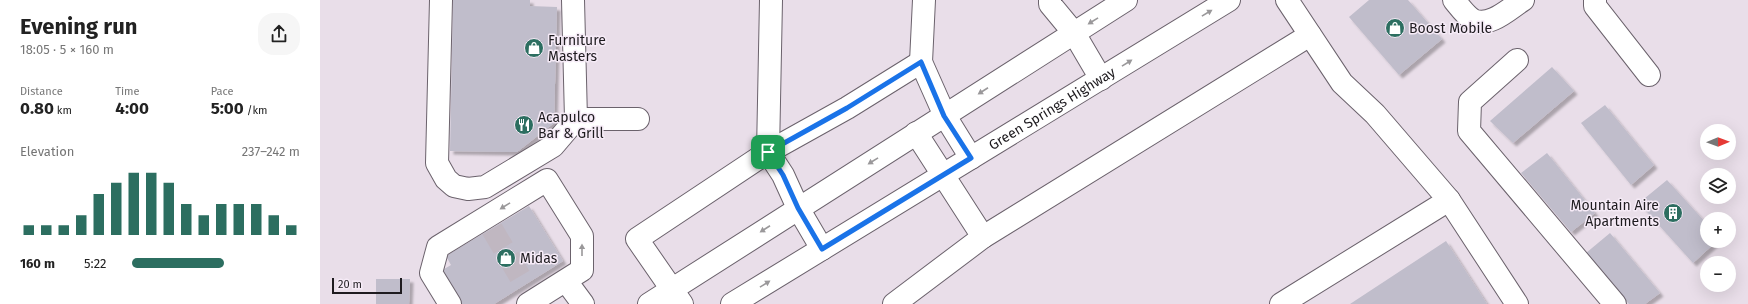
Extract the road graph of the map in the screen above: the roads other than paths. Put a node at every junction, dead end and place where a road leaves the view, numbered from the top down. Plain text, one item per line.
1 (440, 0) edge
2 (573, 0) edge
3 (771, 0) edge
4 (924, 0) edge
5 (1050, 0) edge
6 (1229, 0) edge
7 (1287, 0) edge
8 (1454, 0) edge
9 (1523, 0) edge
10 (1595, 0) edge
11 (1124, 1) edge
12 (1074, 33) junction
13 (1310, 35) junction
14 (1517, 60) dead end
15 (921, 62) junction
16 (1648, 76) dead end
17 (1101, 78) junction
18 (944, 116) junction
19 (576, 119) junction
20 (638, 119) dead end
21 (916, 133) junction
22 (768, 152) junction
23 (971, 158) junction
24 (943, 174) junction
25 (1449, 200) junction
26 (798, 208) junction
27 (983, 237) junction
28 (822, 249) junction
29 (566, 281) junction
30 (529, 296) edge
31 (677, 297) edge
32 (450, 304) edge
33 (582, 304) edge
34 (649, 304) edge
35 (732, 304) edge
36 (894, 304) edge
37 (1281, 304) edge
38 (1517, 304) edge
39 (1615, 304) edge

1 - 19 main road
2 - 19 main road
3 - 22 main road
4 - 15 main road
5 - 12 main road
17 -> 6 main road, Green Springs Highway
7 - 13 main road
8 - 9 main road
10 - 16 main road
11 -> 12 main road
12 - 17 main road
12 -> 18 main road
13 - 25 main road
13 - 27 main road
14 - 39 main road
15 - 18 main road
15 - 22 main road
17 - 23 main road, Green Springs Highway
18 - 21 main road
18 - 23 main road
19 - 20 main road
21 - 24 main road
21 -> 26 main road
22 - 26 main road
22 - 31 main road
23 - 24 main road, Green Springs Highway
24 - 27 main road
24 - 28 main road, Green Springs Highway
25 - 37 main road
25 - 38 main road
26 - 28 main road
26 -> 31 main road
27 - 36 main road
35 -> 28 main road, Green Springs Highway
29 - 30 main road
29 -> 32 main road
29 - 33 main road
31 - 34 main road

